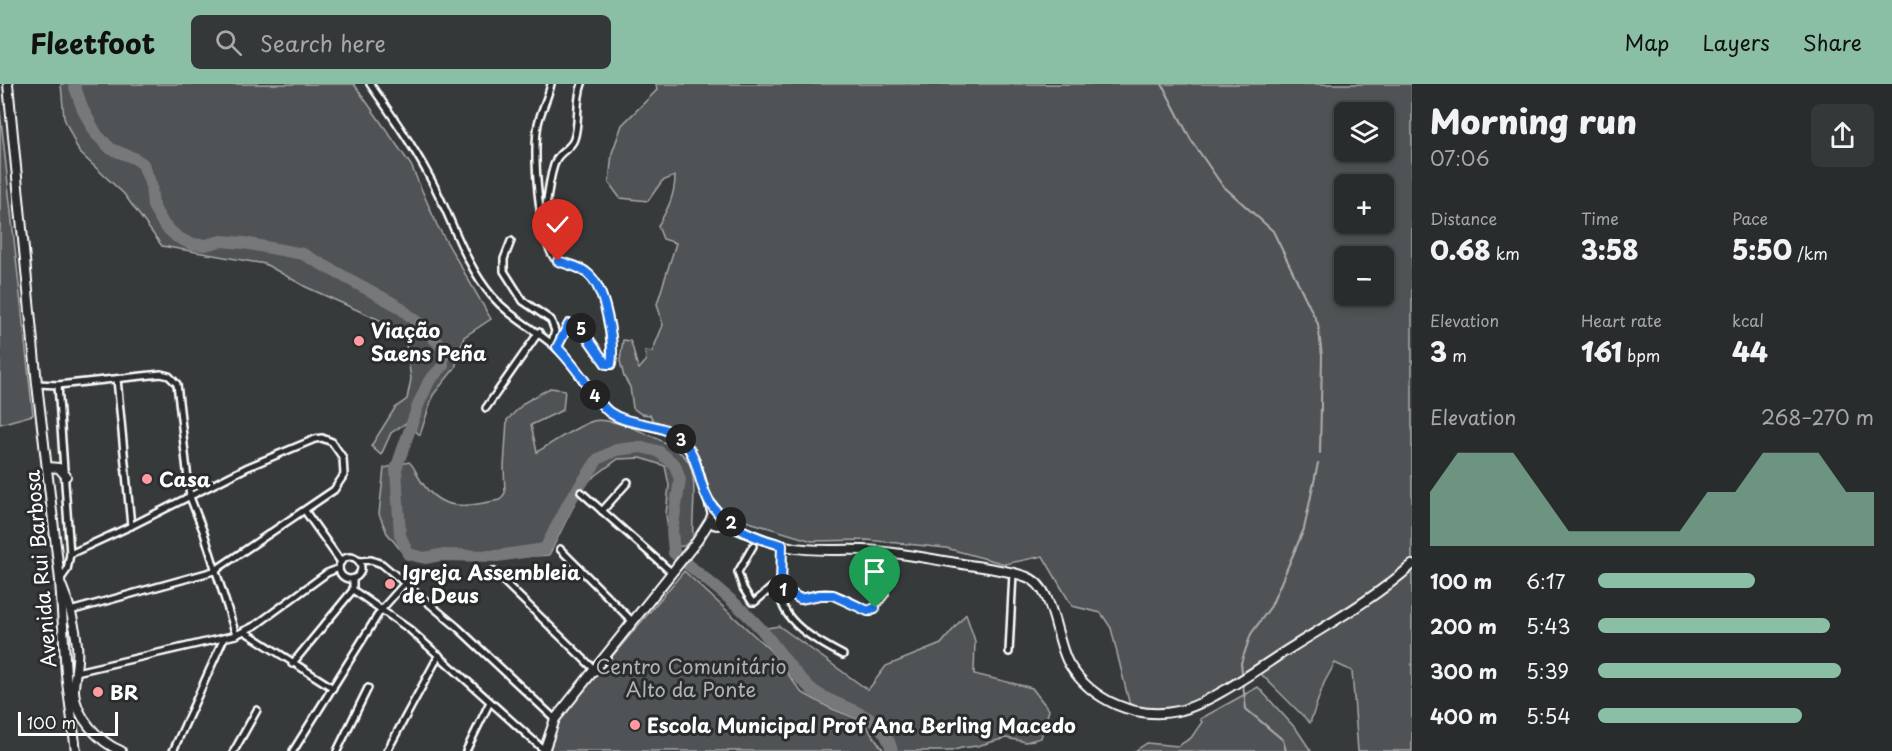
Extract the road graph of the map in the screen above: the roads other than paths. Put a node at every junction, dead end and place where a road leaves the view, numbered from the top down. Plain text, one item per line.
1 (8, 84) edge
2 (370, 84) edge
3 (551, 84) edge
4 (582, 84) edge
5 (543, 219) junction
6 (511, 242) dead end
7 (539, 332) junction
8 (552, 342) junction
9 (557, 347) junction
10 (117, 379) junction
11 (37, 384) junction
12 (58, 385) junction
13 (486, 408) dead end
14 (47, 467) junction
15 (66, 476) junction
16 (628, 482) dead end
17 (581, 492) dead end
18 (190, 497) junction
19 (305, 511) junction
20 (602, 511) junction
21 (717, 519) junction
22 (131, 526) junction
23 (782, 545) junction
24 (753, 546) dead end
25 (560, 549) dead end
26 (70, 554) junction
27 (359, 561) junction
28 (340, 565) junction
29 (1412, 565) edge
30 (673, 569) junction
31 (214, 571) junction
32 (493, 572) dead end
33 (1013, 573) junction
34 (353, 579) junction
35 (60, 580) junction
36 (405, 583) junction
37 (781, 589) junction
38 (353, 590) junction
39 (885, 594) dead end
40 (381, 610) junction
41 (72, 611) junction
42 (61, 616) junction
43 (632, 621) junction
44 (244, 631) junction
45 (236, 635) junction
46 (224, 638) junction
47 (1009, 652) dead end
48 (439, 655) junction
49 (843, 655) dead end
50 (292, 664) junction
51 (595, 670) junction
52 (76, 672) junction
53 (333, 688) junction
54 (368, 688) dead end
55 (490, 702) junction
56 (257, 710) dead end
57 (555, 719) junction
58 (90, 726) junction
59 (72, 730) junction
60 (544, 750) edge
61 (76, 751) edge
62 (121, 751) edge
63 (173, 751) edge
64 (234, 751) edge
65 (293, 751) edge
66 (337, 751) edge
67 (387, 751) edge
68 (466, 751) edge

1 - 11 main road, Avenida Rui Barbosa
2 - 7 street
3 - 5 street
4 - 5 street
5 - 9 street
6 - 8 street
7 - 8 street
7 - 13 street
8 - 9 street
9 - 21 street
10 - 12 street
10 - 18 street
10 - 22 street
11 - 12 street
11 - 14 main road, Avenida Rui Barbosa
12 - 15 street
14 - 15 main road
14 - 35 main road, Avenida Rui Barbosa
15 - 26 street
16 - 20 street
17 - 20 street
18 - 19 street
18 - 22 street
18 - 31 street
19 - 28 street
19 - 31 street
20 - 30 street
21 - 23 main road
21 - 30 main road
22 - 26 street
23 - 33 main road
23 - 37 street
24 - 37 street
25 - 43 street
26 - 35 street
27 - 28 street
27 - 34 street
27 - 36 street
28 - 34 street
28 - 44 street
29 - 33 main road
30 - 43 main road
31 - 41 street
31 - 45 street
32 - 51 street
33 - 47 street
34 - 38 street
35 - 41 main road
35 - 42 main road, Avenida Rui Barbosa
36 - 40 street
36 - 57 street
37 - 39 street
37 - 49 street
38 - 40 street
38 - 50 street
40 - 48 street
40 - 53 street
41 - 42 street
41 - 52 main road
42 - 59 main road, Avenida Rui Barbosa
43 - 51 main road
44 - 45 street
44 - 50 street
45 - 46 street
46 - 52 street
46 - 63 street
48 - 55 street
48 - 67 street
50 - 53 street
51 - 57 main road
52 - 58 main road
53 - 65 street
54 - 66 street
55 - 60 street
55 - 68 street
56 - 64 street
57 - 60 main road
58 - 59 main road
58 - 62 main road
59 - 61 main road, Avenida Rui Barbosa

